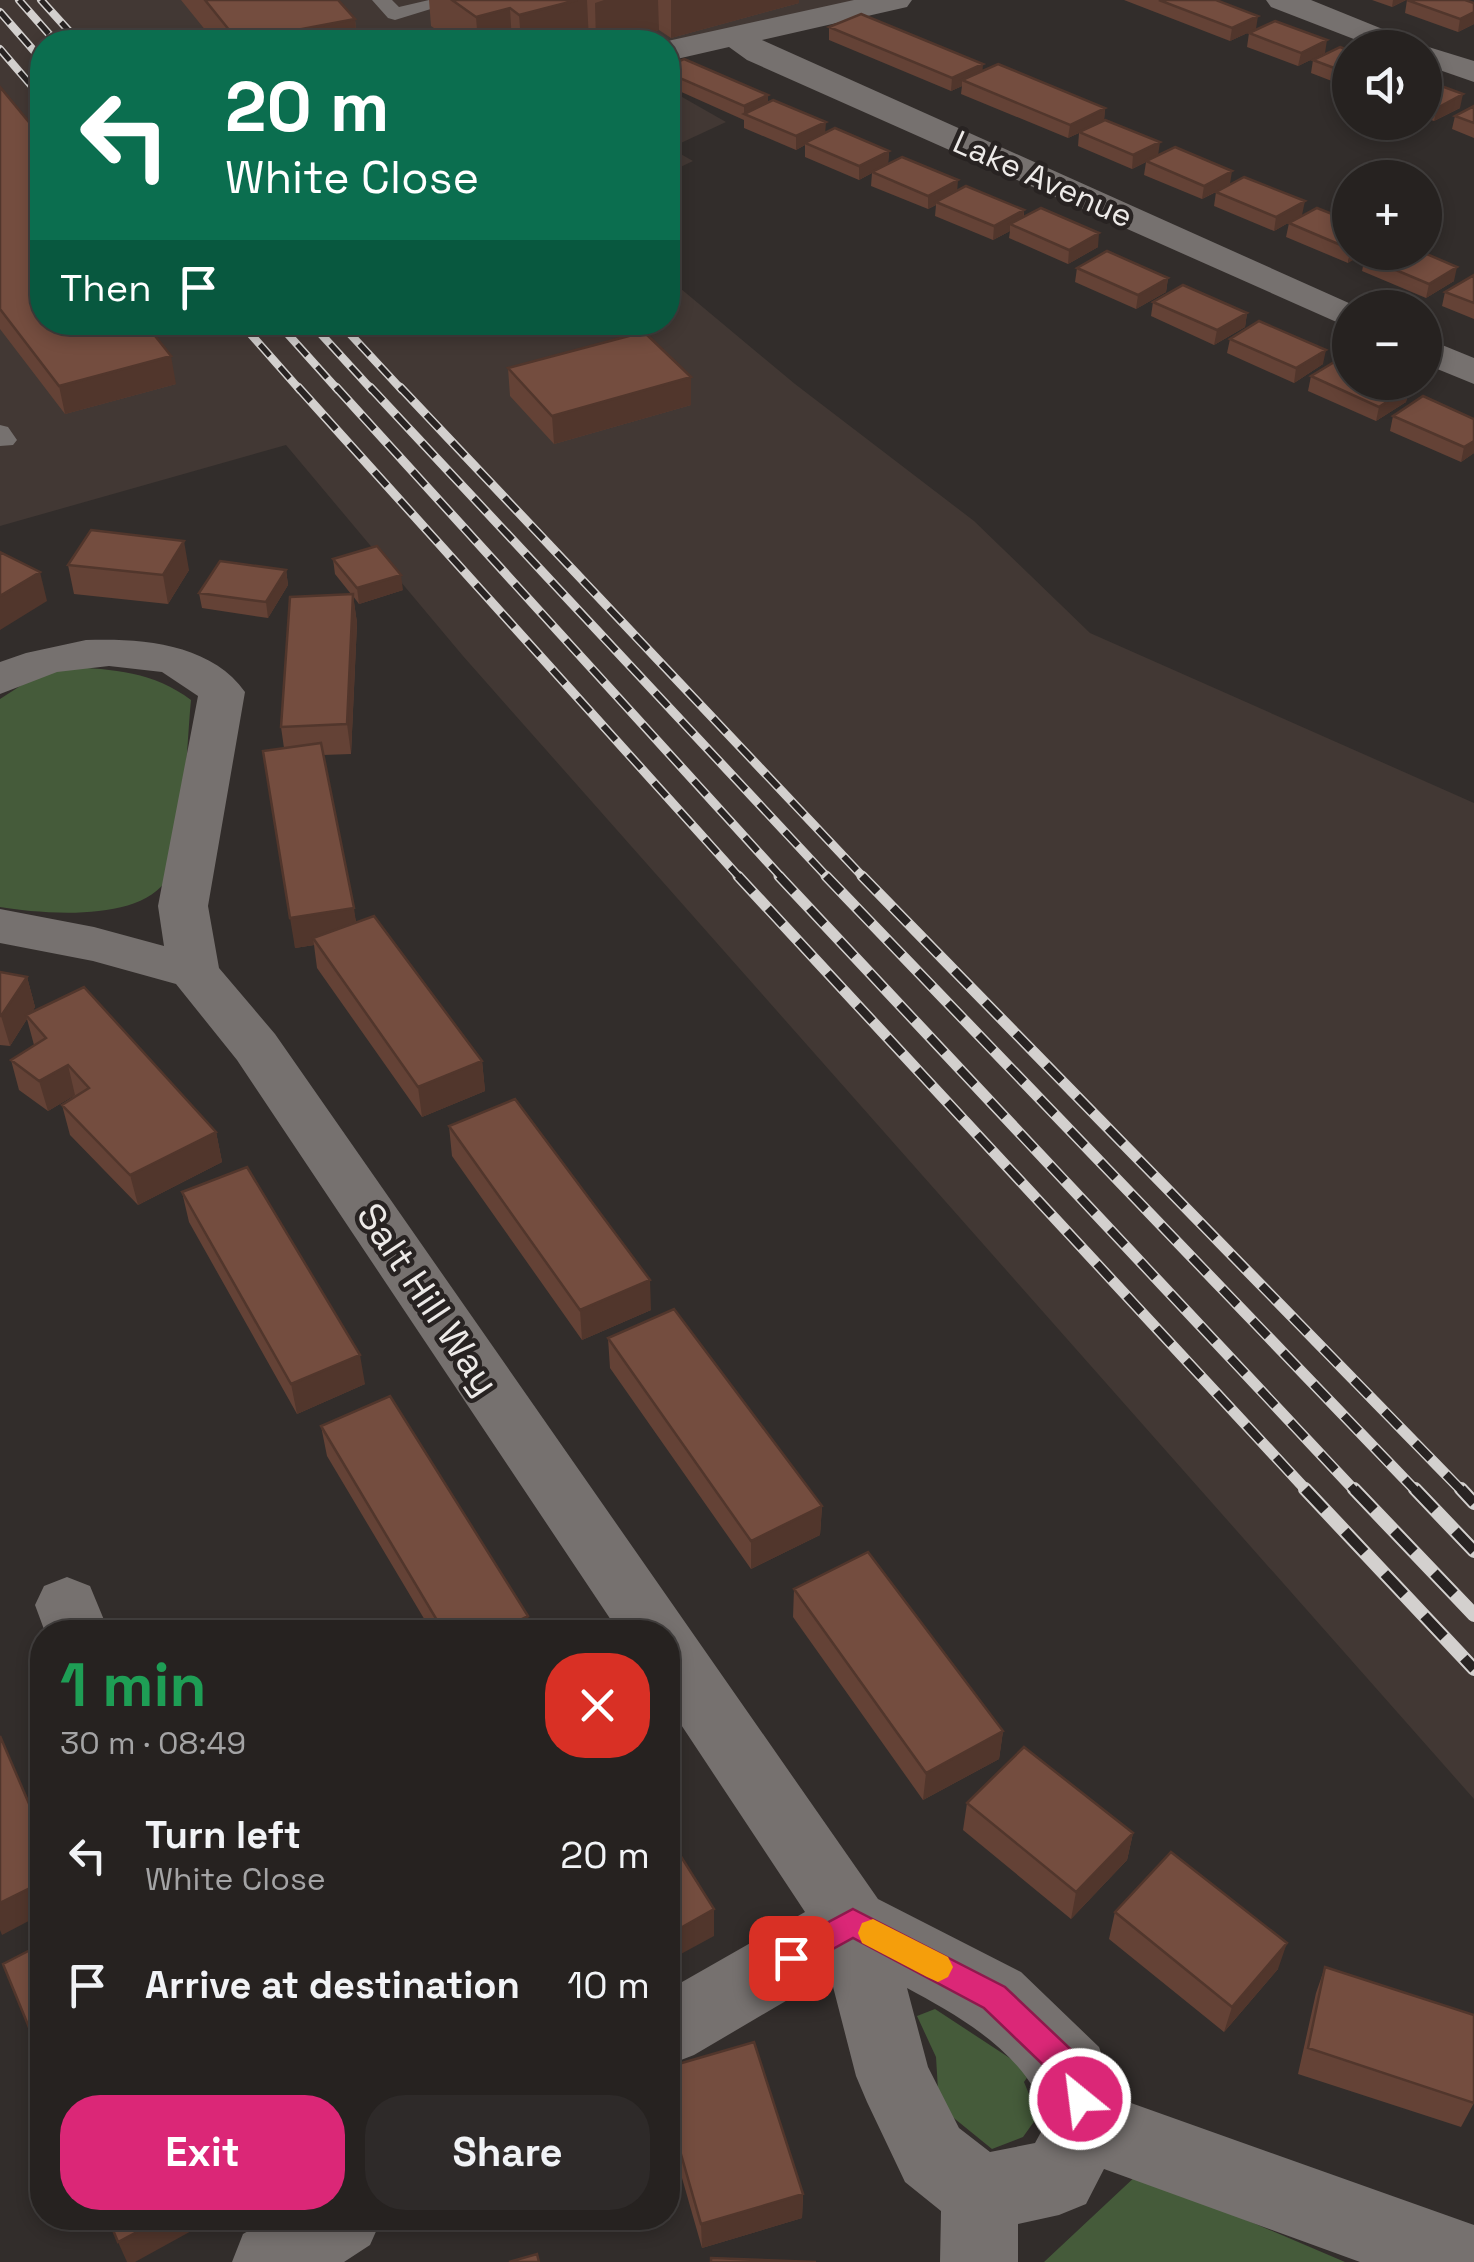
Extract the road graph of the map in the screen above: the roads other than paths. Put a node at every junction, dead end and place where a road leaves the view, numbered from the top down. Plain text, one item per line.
1 (451, 0) edge
2 (896, 0) edge
3 (1282, 0) edge
4 (392, 14) edge
5 (1361, 30) edge
6 (738, 38) junction
7 (680, 50) edge
8 (1442, 60) edge
9 (1474, 72) edge
10 (1332, 309) edge
11 (1442, 358) edge
12 (1474, 372) edge
13 (0, 680) edge
14 (0, 926) edge
15 (194, 972) junction
16 (647, 1620) edge
17 (680, 1669) edge
18 (853, 1923) junction
19 (680, 2023) edge
20 (1086, 2124) junction
21 (980, 2227) edge
22 (1468, 2262) edge

1 - 4 lane
2 - 6 street
3 - 5 street
6 - 7 street
6 - 10 street, Lake Avenue
8 - 9 street
11 - 12 street
13 - 15 street
14 - 15 street
15 - 16 street, Salt Hill Way
17 - 18 street
18 - 19 street
18 - 20 street
18 - 21 street
20 - 21 street
20 - 22 street

